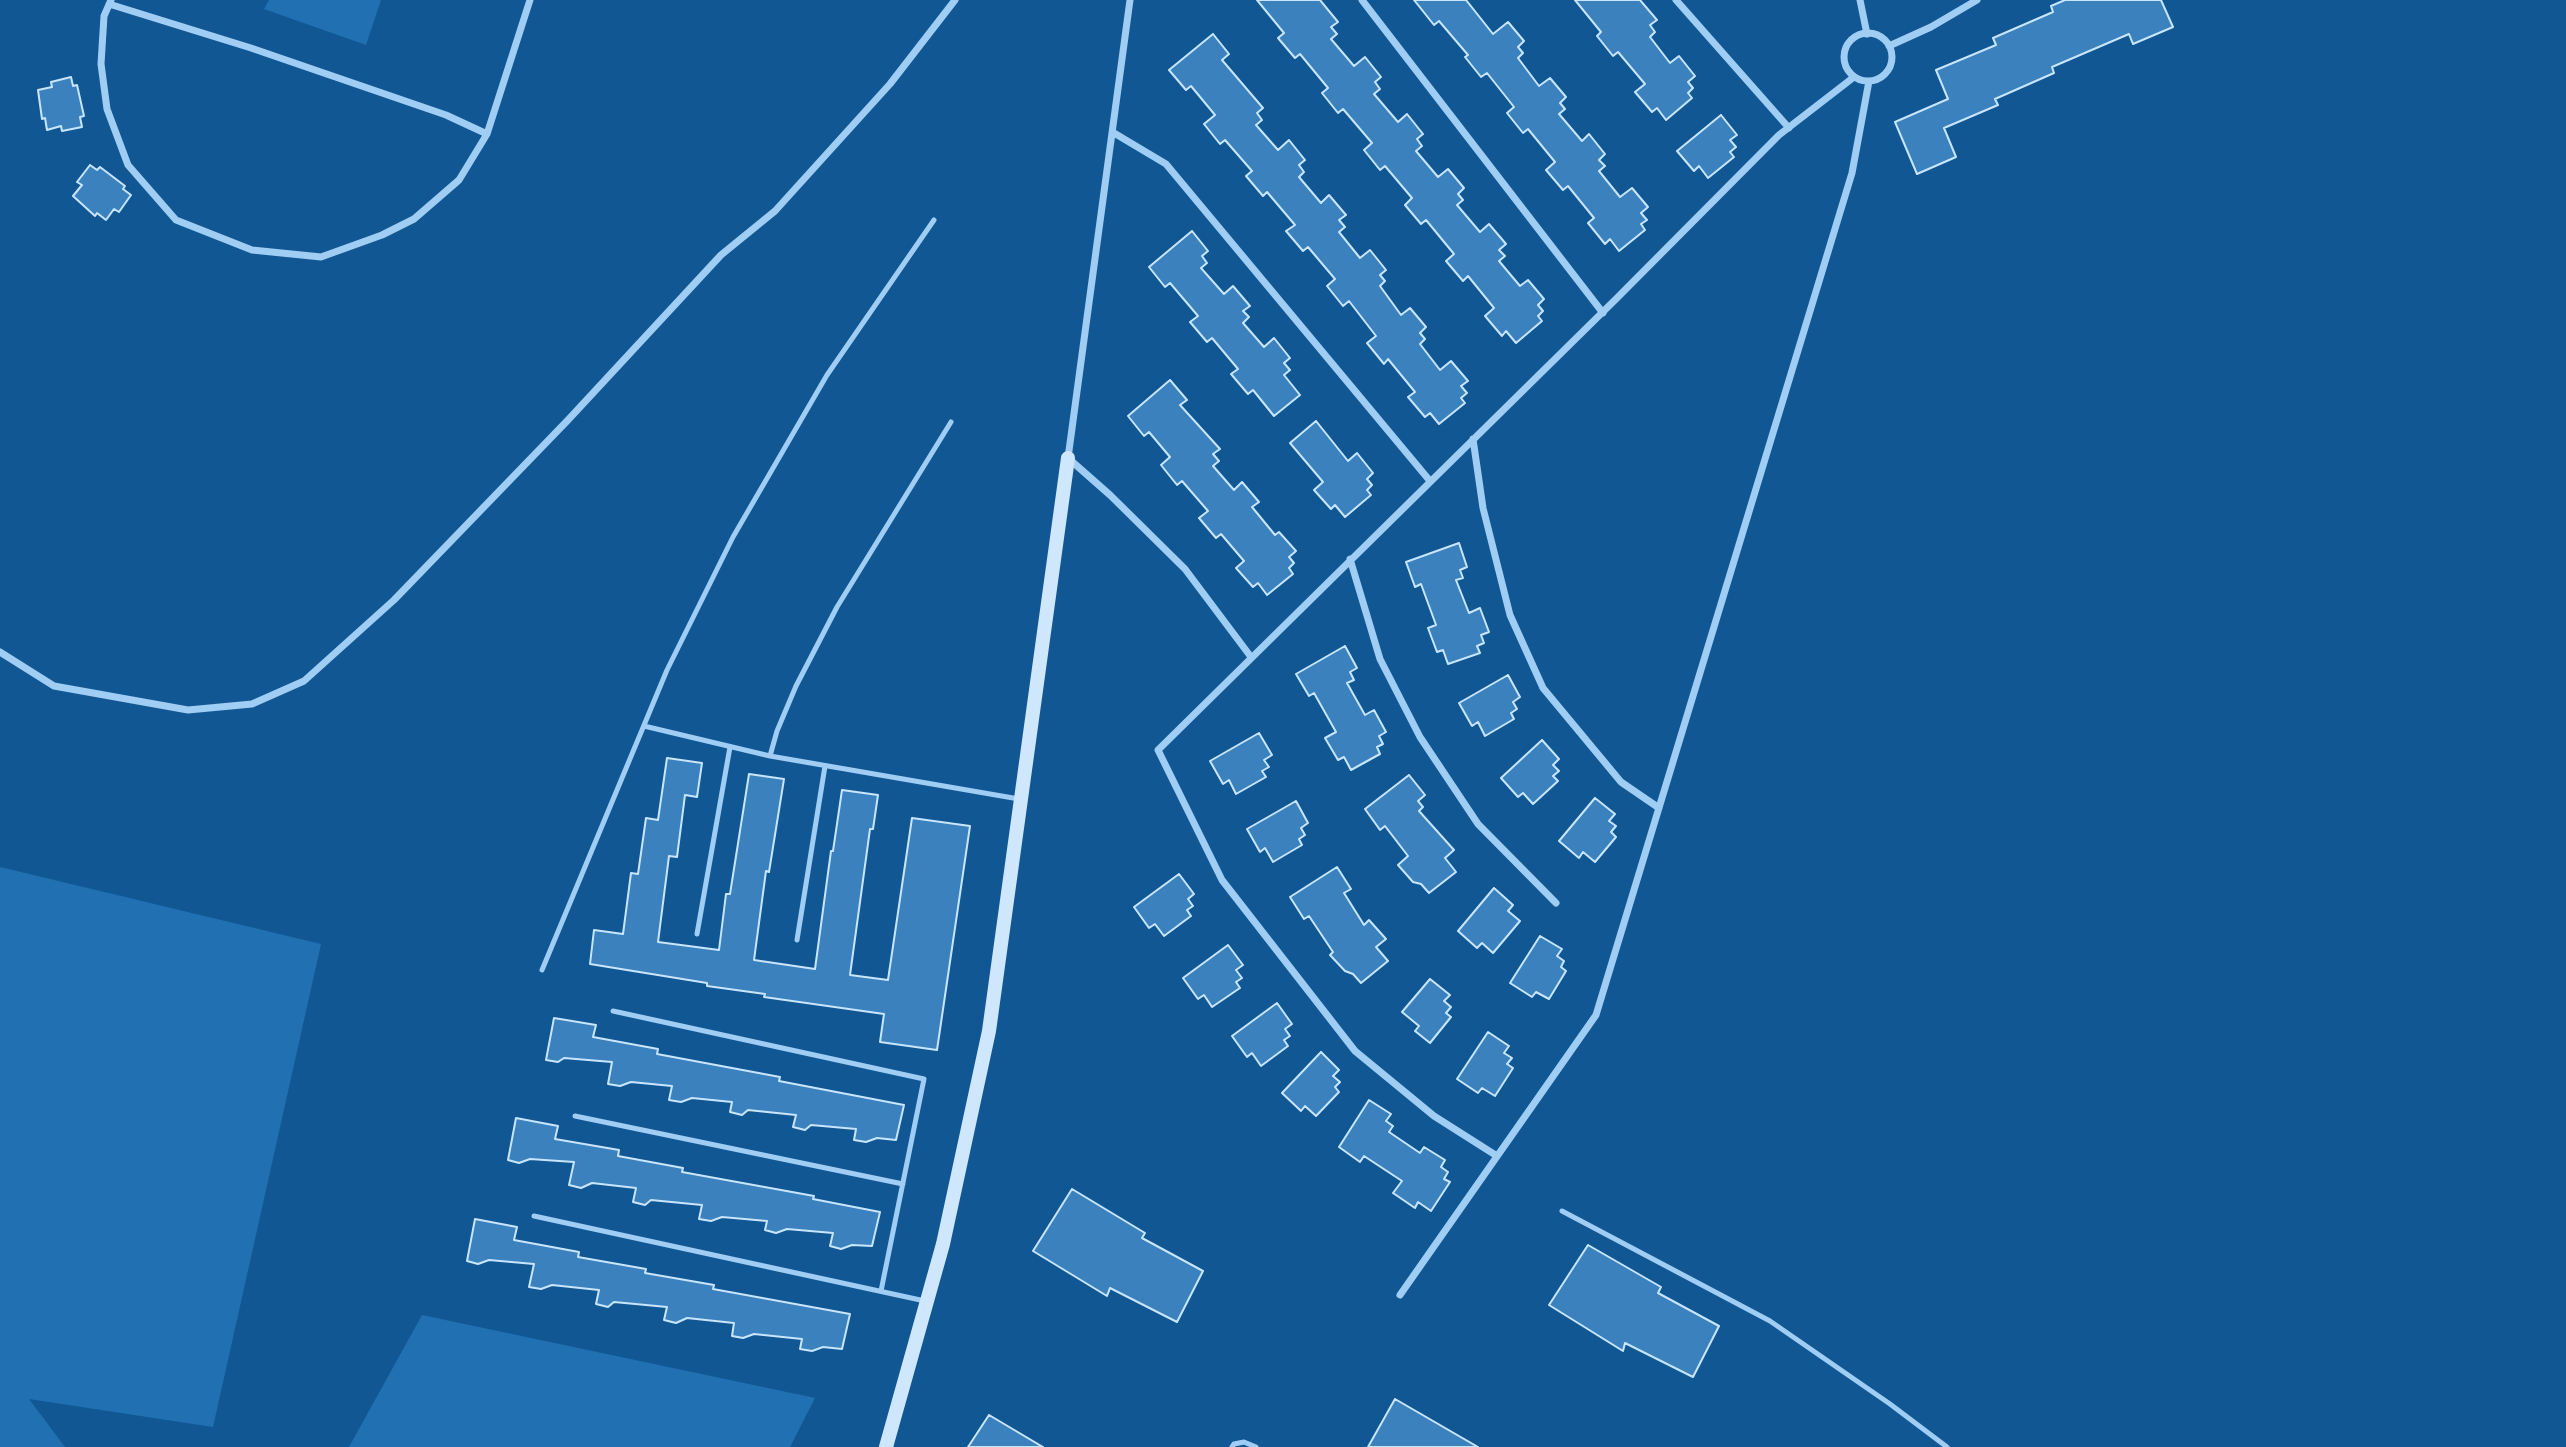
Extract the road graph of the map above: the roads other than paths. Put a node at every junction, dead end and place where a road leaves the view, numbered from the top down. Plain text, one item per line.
1 (530, 0) edge
2 (955, 0) edge
3 (1130, 0) edge
4 (1362, 0) edge
5 (1676, 0) edge
6 (1860, 0) edge
7 (1977, 0) edge
8 (110, 2) edge
9 (1867, 34) junction
10 (1889, 46) junction
11 (1854, 77) junction
12 (1869, 81) junction
13 (1789, 128) junction
14 (1114, 133) junction
15 (487, 134) junction
16 (934, 220) dead end
17 (1603, 313) junction
18 (951, 422) dead end
19 (1473, 439) junction
20 (1068, 458) junction
21 (1430, 481) junction
22 (1350, 559) junction
23 (0, 652) edge
24 (1251, 657) junction
25 (644, 726) junction
26 (730, 747) junction
27 (770, 756) junction
28 (825, 766) junction
29 (1022, 800) junction
30 (1659, 808) junction
31 (1556, 903) dead end
32 (697, 934) dead end
33 (797, 940) dead end
34 (542, 970) dead end
35 (613, 1011) dead end
36 (575, 1116) dead end
37 (1497, 1156) junction
38 (903, 1184) junction
39 (1562, 1211) dead end
40 (534, 1216) dead end
41 (881, 1291) junction
42 (1400, 1295) dead end
43 (927, 1301) junction
44 (886, 1447) edge
45 (1232, 1447) edge
46 (1256, 1447) edge
47 (1947, 1447) edge

1 - 15 street
2 - 23 street
3 - 14 street
4 - 17 street
5 - 13 street
6 - 9 street
7 - 10 street
8 - 15 street
8 - 15 street
9 - 10 street
9 - 11 street
10 - 12 street
11 - 12 street
11 - 13 street
12 - 30 street
13 - 17 street
14 - 20 street
14 - 21 street
16 - 25 lane
17 - 19 street
18 - 27 lane
19 - 21 street
19 - 30 street
20 - 24 street
20 - 29 street
21 - 22 street
22 - 24 street
22 - 31 street
24 - 37 street
25 - 26 lane
25 - 34 lane
26 - 27 lane
26 - 32 lane
27 - 28 lane
28 - 29 lane
28 - 33 lane
29 - 43 street
30 - 37 street
35 - 38 lane
36 - 38 lane
37 - 42 street
38 - 41 lane
39 - 47 lane
40 - 41 lane
41 - 43 lane
43 - 44 street
45 - 46 lane

